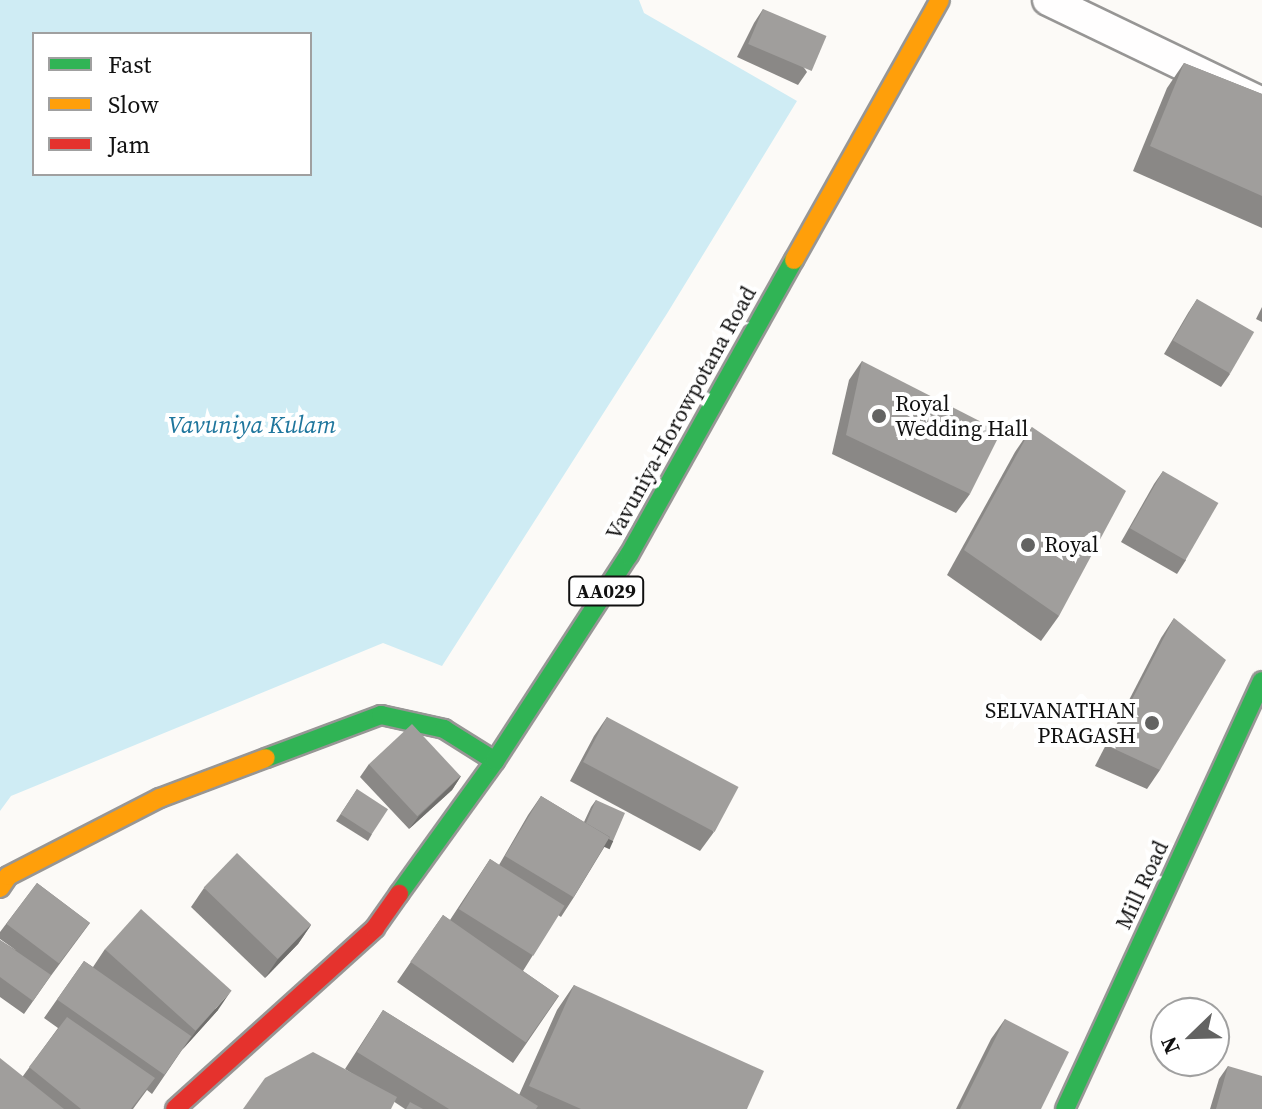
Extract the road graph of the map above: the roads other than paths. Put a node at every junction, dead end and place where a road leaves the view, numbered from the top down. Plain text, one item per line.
1 (940, 0) edge
2 (1048, 0) edge
3 (1262, 103) edge
4 (1262, 681) edge
5 (495, 761) junction
6 (0, 888) edge
7 (175, 1109) edge
8 (1065, 1109) edge

1 - 5 main road, Vavuniya-Horowpotana Road / AA029
2 - 3 street
4 - 8 main road, Mill Road
5 - 6 main road
5 - 7 main road, Vavuniya-Horowpotana Road / AA029

